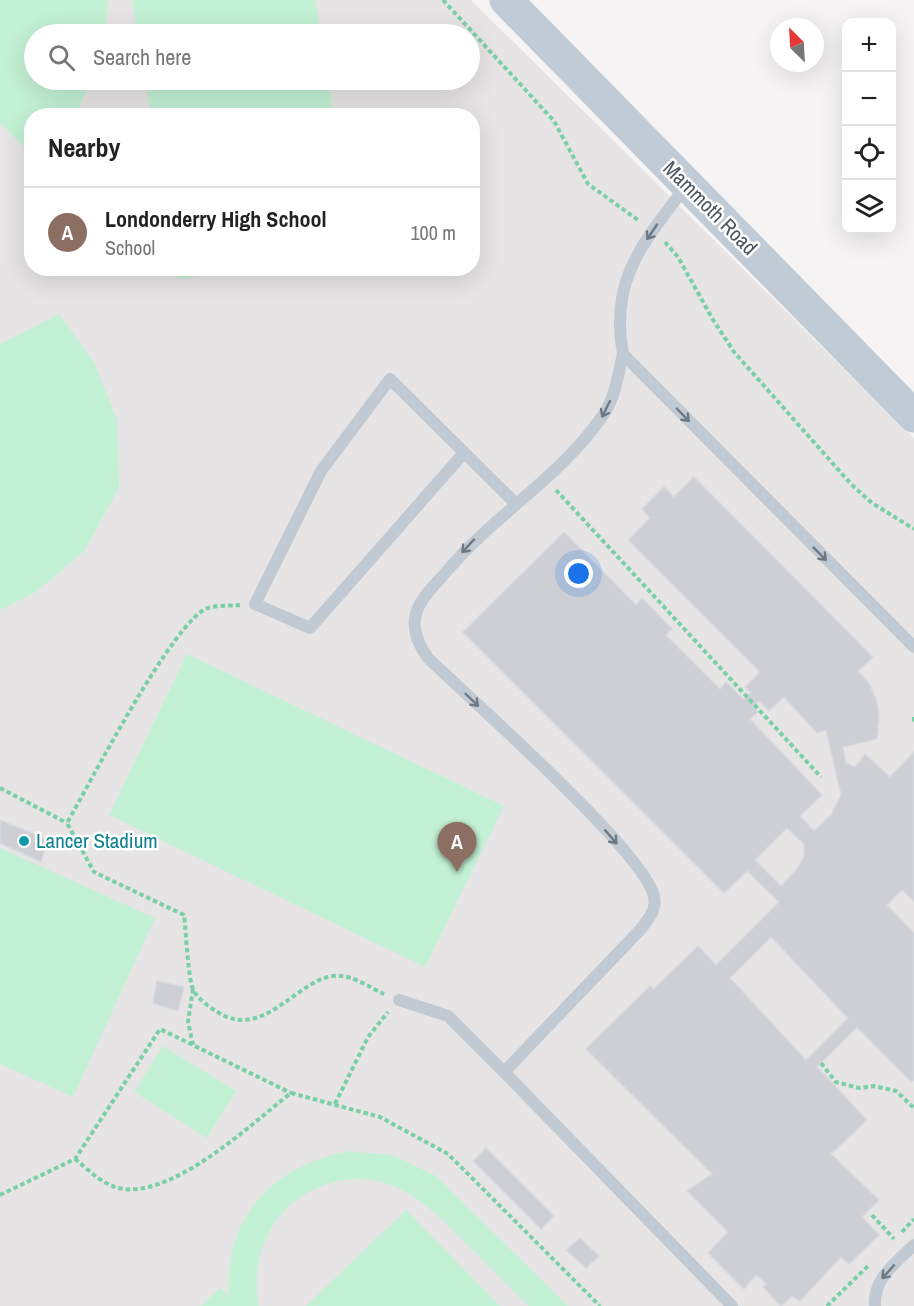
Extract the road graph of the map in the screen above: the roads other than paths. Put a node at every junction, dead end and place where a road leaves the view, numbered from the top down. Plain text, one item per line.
1 (506, 0) edge
2 (687, 185) junction
3 (623, 354) junction
4 (914, 416) edge
5 (463, 454) junction
6 (516, 504) junction
7 (914, 647) edge
8 (399, 1000) road end
9 (504, 1072) junction
10 (914, 1245) edge
11 (732, 1306) edge
12 (874, 1306) edge

1 - 2 main road, Mammoth Road
2 -> 3 lane
2 - 4 main road, Mammoth Road
3 -> 6 lane
3 -> 7 lane
5 - 5 lane
5 - 6 lane
6 -> 9 lane
8 - 9 lane
9 - 11 lane
10 -> 12 lane

